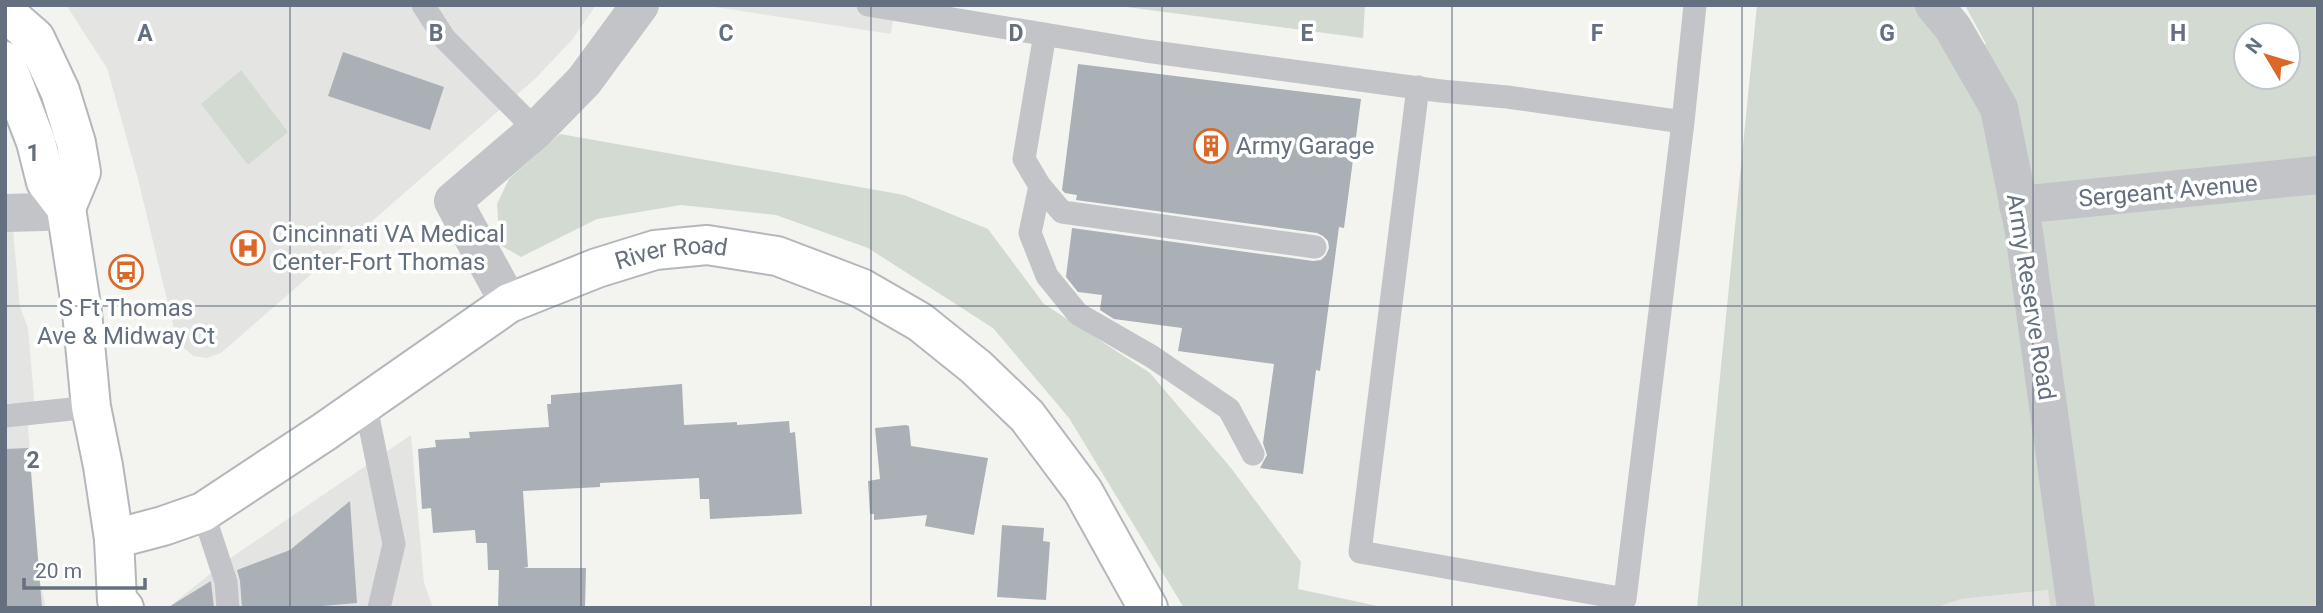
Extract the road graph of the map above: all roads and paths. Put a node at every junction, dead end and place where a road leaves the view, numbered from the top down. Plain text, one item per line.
1 (423, 5) edge
2 (640, 5) edge
3 (868, 5) edge
4 (1695, 5) edge
5 (1934, 5) edge
6 (5, 12) edge
7 (953, 12) edge
8 (1045, 34) junction
9 (5, 61) edge
10 (1418, 87) junction
11 (1683, 122) junction
12 (536, 130) junction
13 (2318, 175) edge
14 (1040, 186) junction
15 (2018, 205) junction
16 (66, 208) junction
17 (5, 214) edge
18 (1315, 247) dead end
19 (509, 303) junction
20 (365, 402) junction
21 (91, 407) junction
22 (5, 416) edge
23 (1253, 454) dead end
24 (203, 512) junction
25 (114, 539) junction
26 (117, 605) edge
27 (228, 608) edge
28 (379, 608) edge
29 (1148, 608) edge
30 (2076, 608) edge

1 - 12 lane
2 - 12 street
3 - 7 lane
4 - 11 lane
5 - 15 street, Army Reserve Road
6 - 16 street
7 - 8 lane
8 - 10 lane
8 - 14 lane
9 - 16 street
10 - 11 lane
10 - 11 lane
12 - 19 street
13 - 15 street, Sergeant Avenue
14 - 18 lane
14 - 23 lane
15 - 30 street, Army Reserve Road
16 - 17 street
16 - 21 street
19 - 20 street, River Road
19 - 29 street, River Road
20 - 24 street, River Road
20 - 28 lane
21 - 22 lane
21 - 25 street
24 - 25 street, River Road
24 - 27 lane
25 - 26 street

